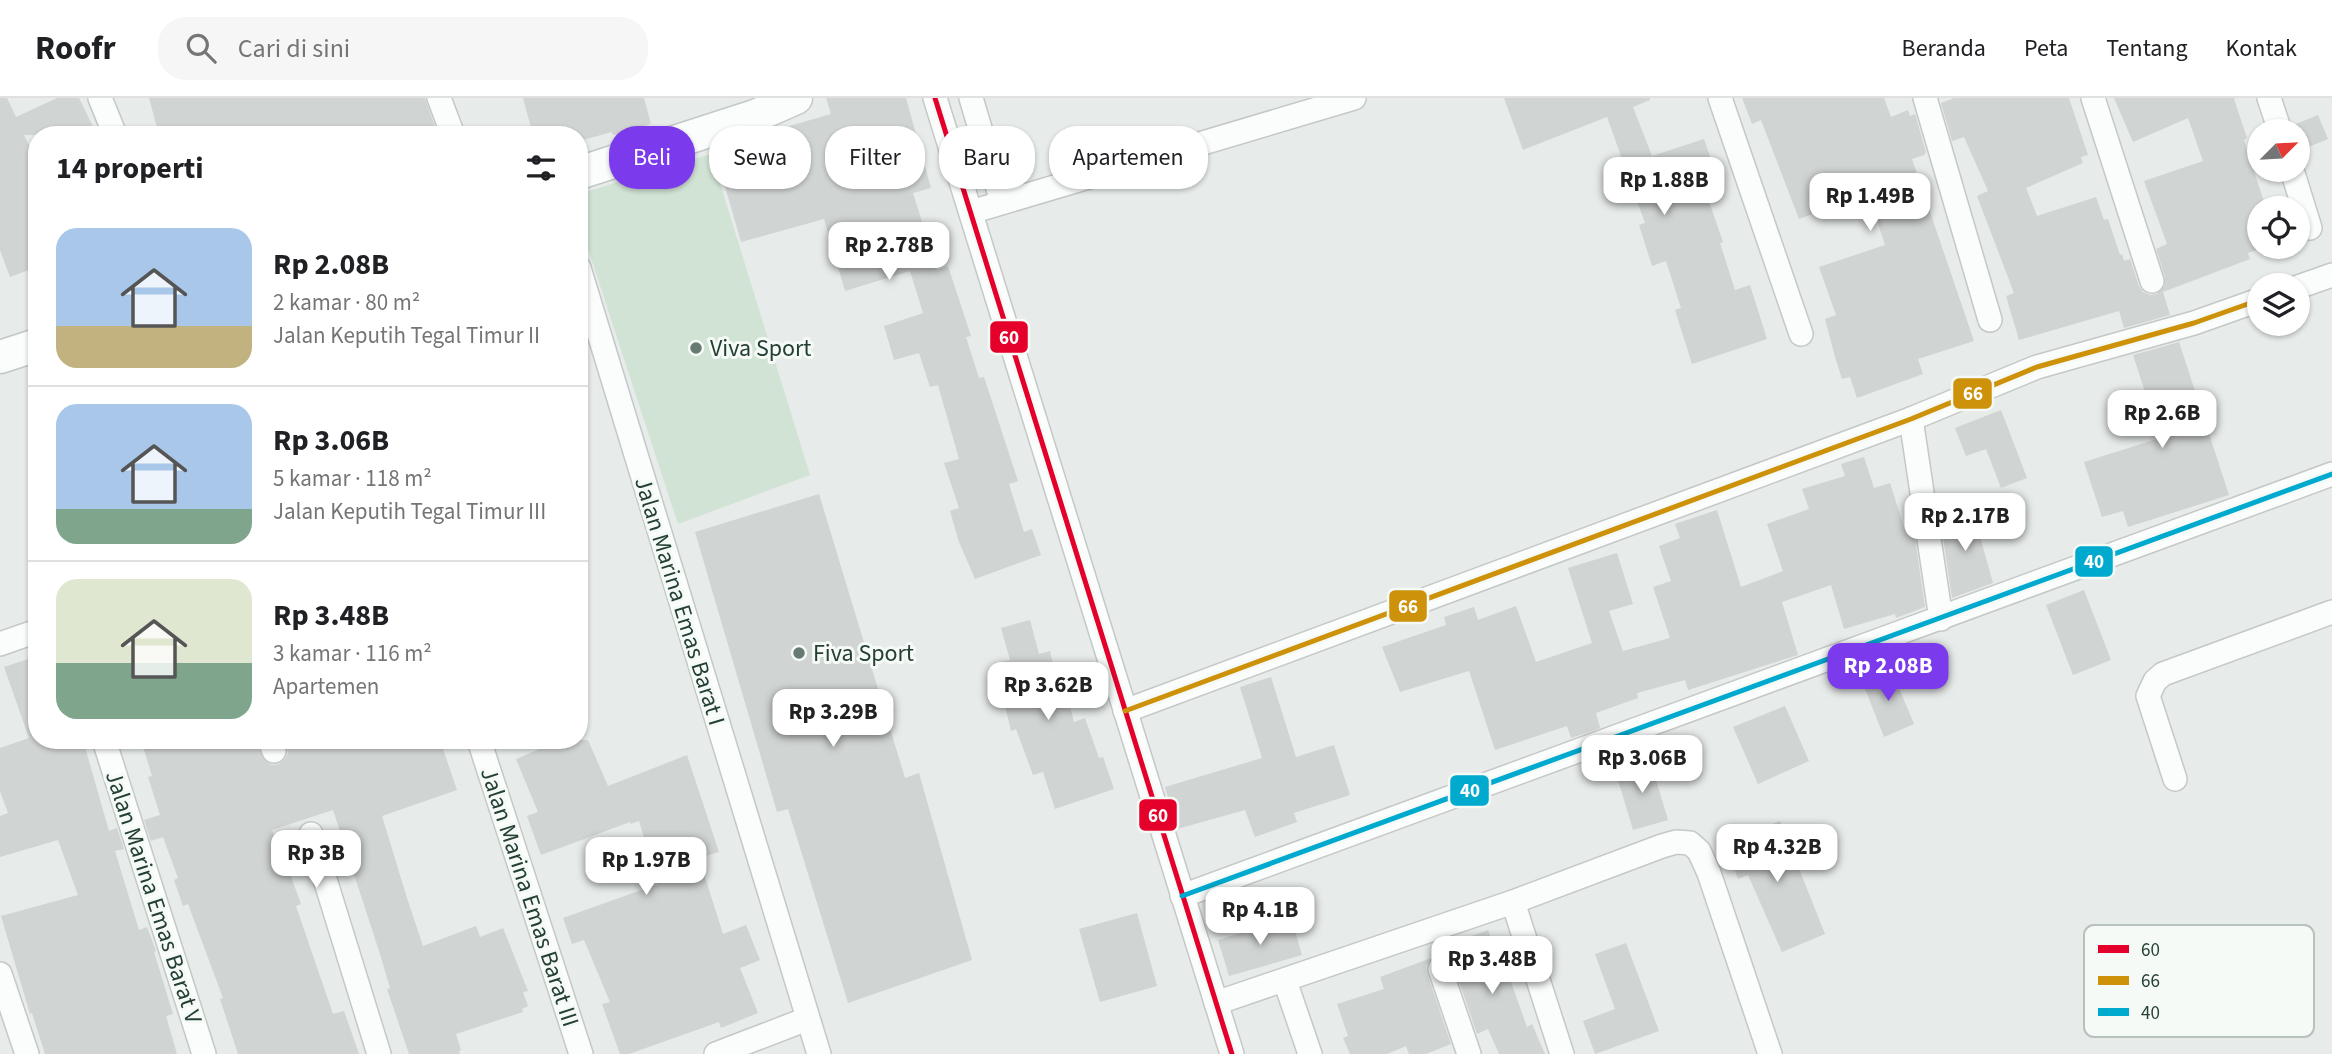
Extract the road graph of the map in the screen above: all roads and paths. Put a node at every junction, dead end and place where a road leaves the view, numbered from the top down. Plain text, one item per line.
1 (100, 98) edge
2 (439, 98) edge
3 (796, 98) edge
4 (935, 98) edge
5 (971, 98) edge
6 (1354, 98) edge
7 (1720, 98) edge
8 (1925, 98) edge
9 (2093, 98) edge
10 (2269, 98) edge
11 (2276, 119) edge
12 (111, 126) edge
13 (450, 126) edge
14 (588, 170) edge
15 (1002, 202) junction
16 (971, 212) junction
17 (2332, 275) edge
18 (2152, 281) dead end
19 (2310, 283) edge
20 (588, 298) edge
21 (2247, 304) edge
22 (1990, 320) dead end
23 (1801, 334) dead end
24 (28, 348) edge
25 (0, 357) edge
26 (1911, 419) junction
27 (2332, 474) edge
28 (2332, 612) edge
29 (1941, 619) junction
30 (28, 634) edge
31 (0, 644) edge
32 (1125, 711) junction
33 (107, 749) edge
34 (481, 749) edge
35 (2175, 779) dead end
36 (311, 834) dead end
37 (1182, 895) junction
38 (1513, 902) junction
39 (1440, 969) dead end
40 (0, 974) edge
41 (1285, 981) junction
42 (1216, 1003) junction
43 (807, 1019) junction
44 (27, 1054) edge
45 (204, 1054) edge
46 (379, 1054) edge
47 (581, 1054) edge
48 (716, 1054) edge
49 (819, 1054) edge
50 (1233, 1054) edge
51 (1310, 1054) edge
52 (1469, 1054) edge
53 (1562, 1054) edge
54 (1770, 1054) edge

1 - 12 street
2 - 13 street
3 - 14 main road
4 - 16 street
5 - 15 street
6 - 15 street
7 - 23 street
8 - 22 street
9 - 18 street
10 - 11 street
15 - 16 street
16 - 32 street
17 - 19 street
20 - 43 street, Jalan Marina Emas Barat I
21 - 26 street
24 - 25 main road
26 - 29 street
26 - 32 street
27 - 29 street
28 - 35 street
29 - 37 street
30 - 31 street
32 - 37 street
33 - 45 street, Jalan Marina Emas Barat V
34 - 47 street, Jalan Marina Emas Barat III
36 - 46 street
37 - 42 street
38 - 41 street
38 - 53 street
38 - 54 street
39 - 52 street
40 - 44 street
41 - 42 street
41 - 51 street
42 - 50 street
43 - 48 street
43 - 49 street, Jalan Marina Emas Barat I

